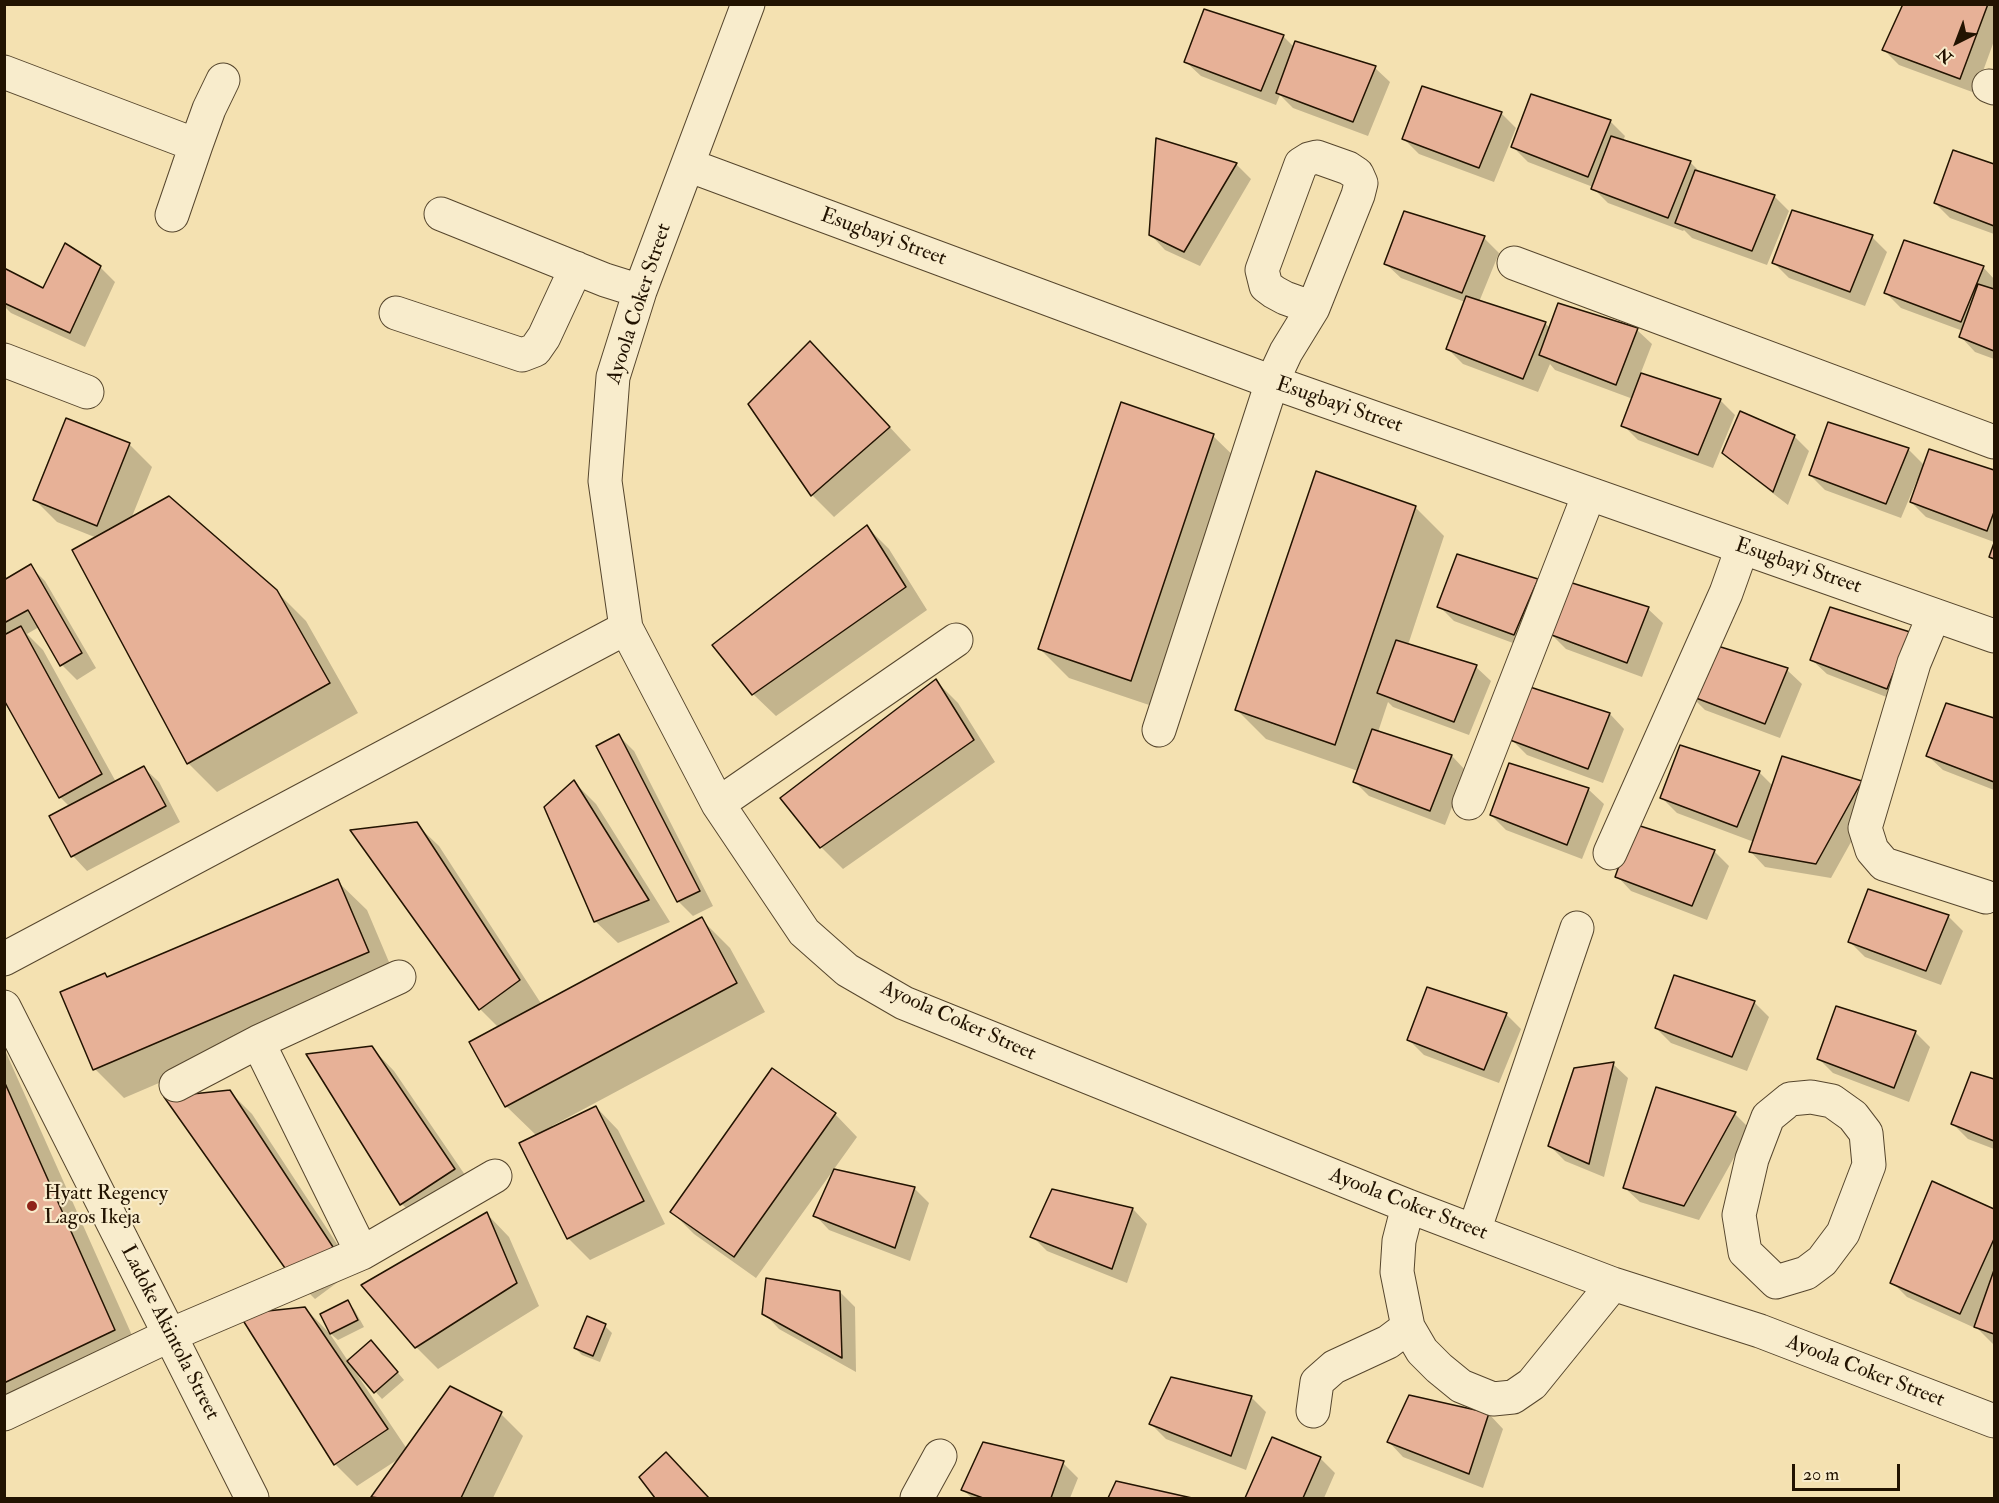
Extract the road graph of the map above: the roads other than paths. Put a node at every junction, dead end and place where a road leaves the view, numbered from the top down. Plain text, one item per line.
1 (748, 4) edge
2 (4, 72) edge
3 (223, 80) dead end
4 (196, 145) junction
5 (688, 165) junction
6 (441, 214) dead end
7 (172, 215) dead end
8 (1514, 263) dead end
9 (576, 268) junction
10 (640, 291) junction
11 (1313, 308) dead end
12 (396, 313) dead end
13 (4, 360) edge
14 (1272, 382) junction
15 (87, 392) dead end
16 (1995, 442) edge
17 (1589, 494) junction
18 (1742, 548) junction
19 (1934, 615) junction
20 (626, 628) junction
21 (1995, 636) edge
22 (956, 640) dead end
23 (1159, 730) dead end
24 (1469, 803) dead end
25 (718, 804) junction
26 (1610, 853) dead end
27 (1986, 897) dead end
28 (1576, 928) dead end
29 (4, 959) edge
30 (399, 977) dead end
31 (4, 1006) edge
32 (258, 1042) junction
33 (176, 1085) dead end
34 (495, 1176) dead end
35 (1408, 1206) junction
36 (1474, 1231) junction
37 (362, 1253) junction
38 (1776, 1282) junction
39 (1613, 1284) junction
40 (1408, 1327) junction
41 (1760, 1331) junction
42 (170, 1335) junction
43 (1313, 1411) dead end
44 (4, 1414) edge
45 (1995, 1421) edge
46 (940, 1456) dead end
47 (252, 1498) edge
48 (917, 1498) edge

1 - 5 street, Ayoola Coker Street
2 - 4 street
3 - 4 street
4 - 7 street
5 - 10 street, Ayoola Coker Street
5 - 14 street, Esugbayi Street
6 - 9 street
8 - 16 street
9 - 10 street
9 - 12 street
10 - 20 street, Ayoola Coker Street
11 - 14 street
13 - 15 street
14 - 17 street, Esugbayi Street
14 - 23 street
17 - 18 street, Esugbayi Street
17 - 24 street
18 - 19 street, Esugbayi Street
18 - 26 street
19 - 21 street, Esugbayi Street
19 - 27 street
20 - 25 street, Ayoola Coker Street
20 - 29 street
22 - 25 street
25 - 35 street, Ayoola Coker Street
28 - 36 street
30 - 32 street
31 - 42 street, Ladoke Akintola Street
32 - 33 street
32 - 37 street
34 - 37 street
35 - 36 street, Ayoola Coker Street
35 - 40 street
36 - 39 street, Ayoola Coker Street
37 - 42 street
38 - 38 street
38 - 41 street
39 - 40 street
39 - 41 street, Ayoola Coker Street
40 - 43 street
41 - 45 street, Ayoola Coker Street
42 - 44 street
42 - 47 street, Ladoke Akintola Street
46 - 48 street

